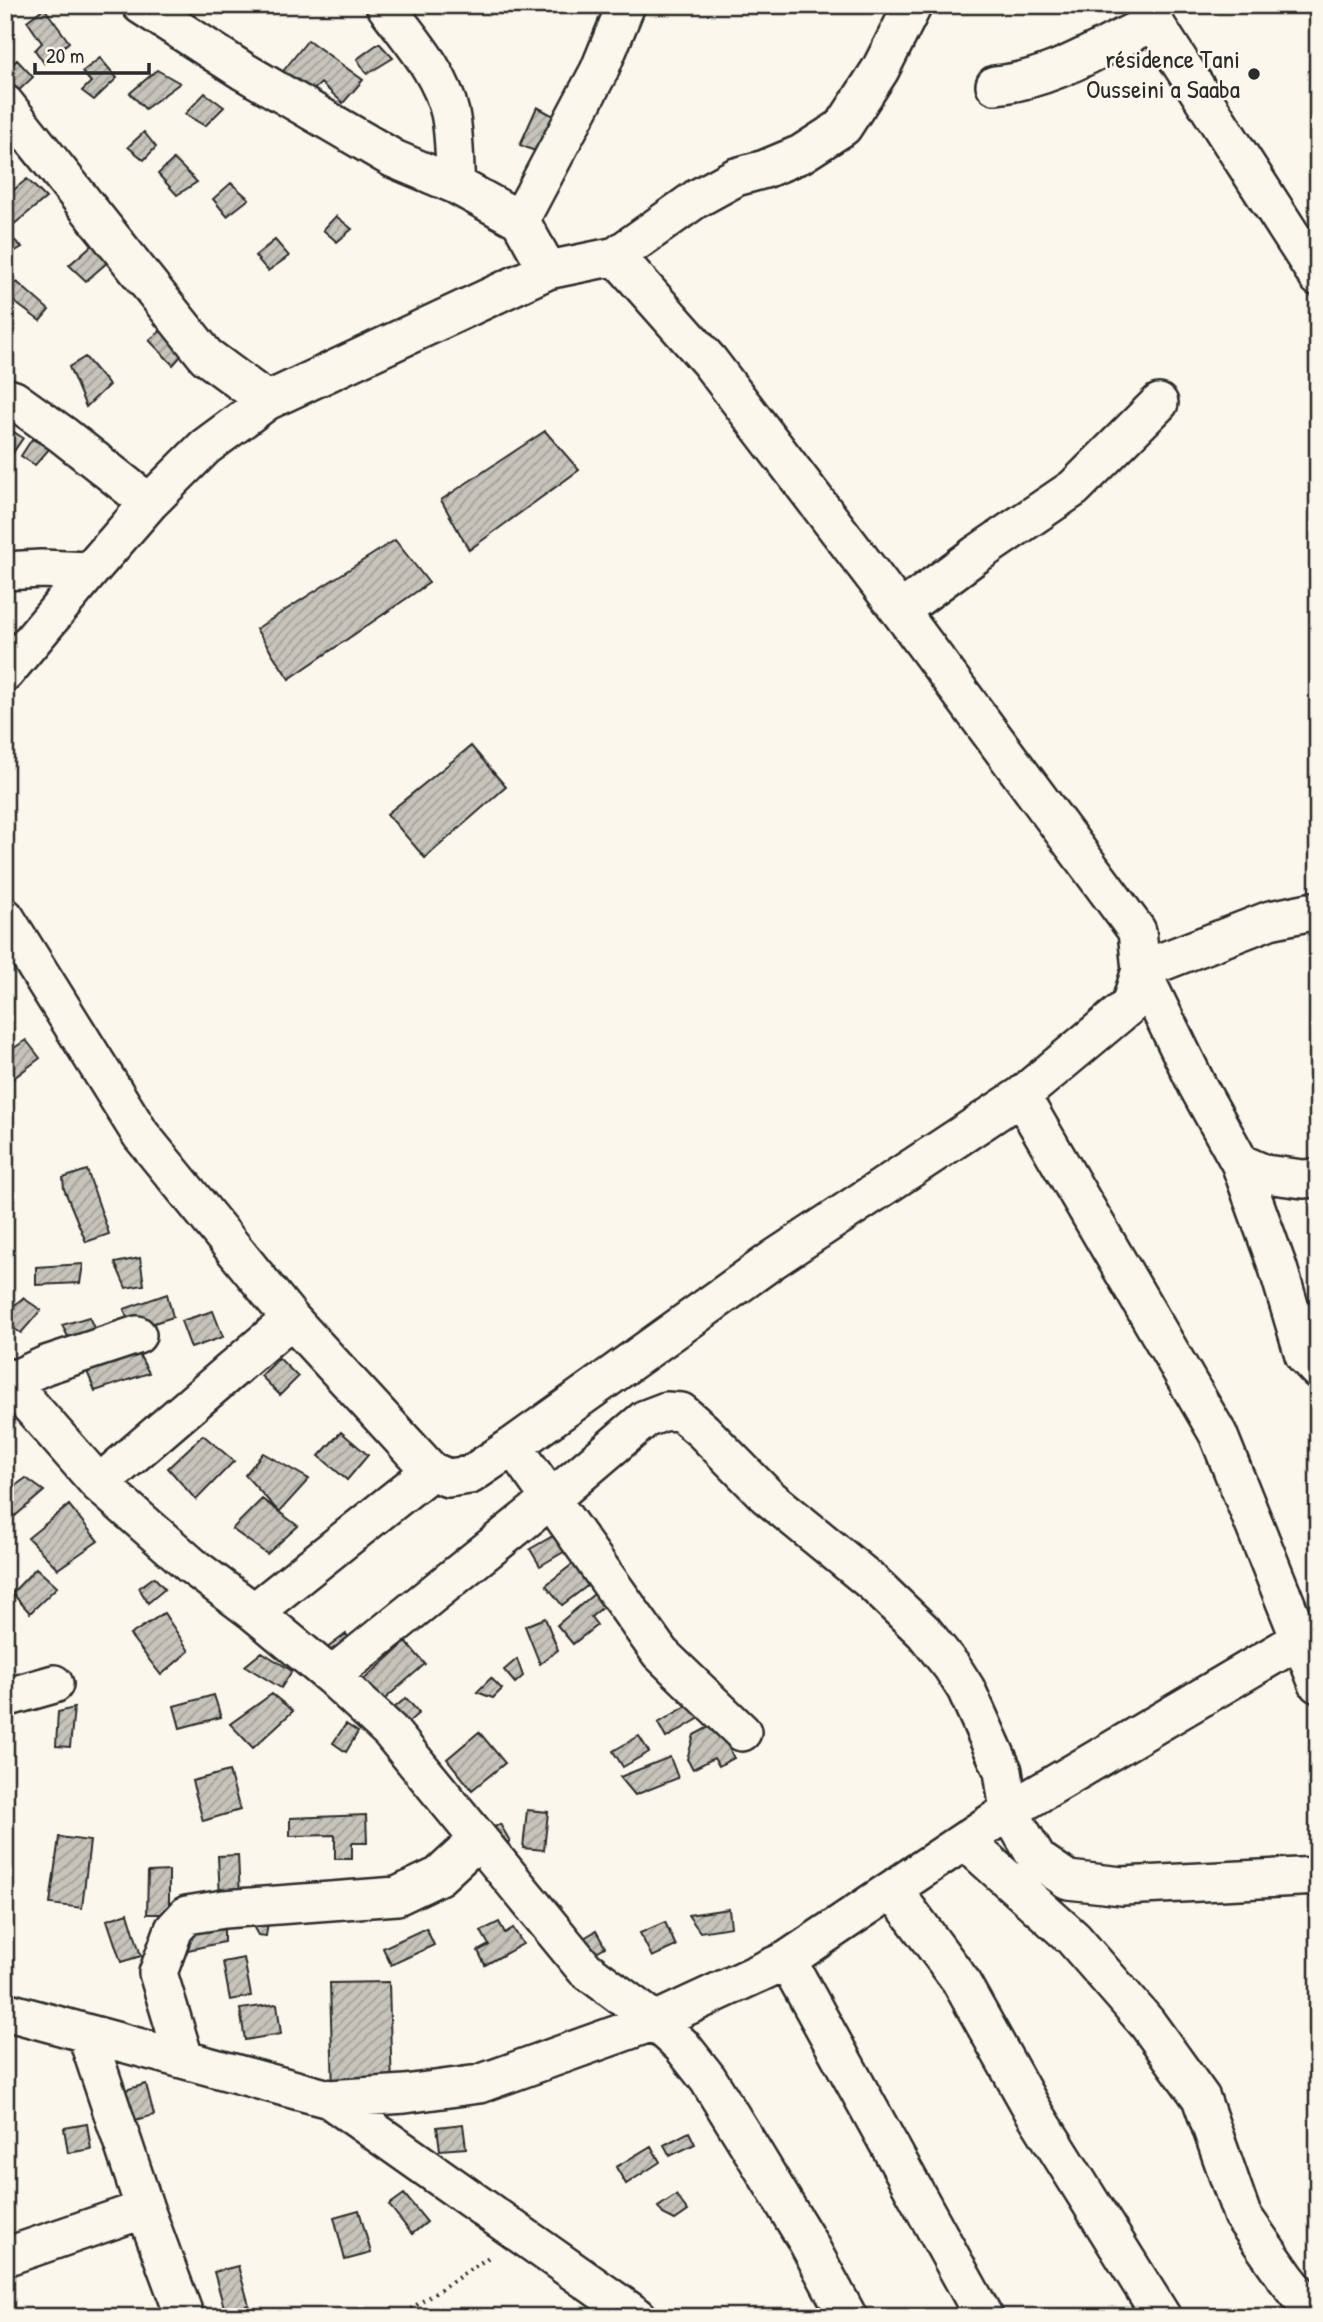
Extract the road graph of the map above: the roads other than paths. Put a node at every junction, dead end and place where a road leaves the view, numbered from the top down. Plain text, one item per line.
1 (141, 5) edge
2 (385, 5) edge
3 (626, 5) edge
4 (914, 5) edge
5 (1151, 14) edge
6 (995, 85) dead end
7 (5, 104) edge
8 (456, 184) junction
9 (520, 220) junction
10 (616, 257) junction
11 (548, 270) junction
12 (1318, 277) edge
13 (5, 397) edge
14 (267, 401) junction
15 (1158, 403) dead end
16 (149, 503) junction
17 (5, 571) edge
18 (90, 571) junction
19 (900, 611) junction
20 (5, 673) edge
21 (1318, 910) edge
22 (5, 917) edge
23 (1140, 970) junction
24 (1021, 1096) junction
25 (1240, 1163) junction
26 (1318, 1178) edge
27 (291, 1319) junction
28 (137, 1335) dead end
29 (1318, 1370) edge
30 (7, 1379) edge
31 (513, 1446) junction
32 (431, 1471) junction
33 (99, 1484) junction
34 (551, 1499) junction
35 (254, 1612) junction
36 (1308, 1636) edge
37 (331, 1676) junction
38 (54, 1684) dead end
39 (1318, 1685) edge
40 (5, 1698) edge
41 (742, 1732) dead end
42 (1009, 1811) junction
43 (478, 1840) junction
44 (964, 1841) junction
45 (1318, 1876) edge
46 (893, 1890) junction
47 (787, 1960) junction
48 (5, 2011) edge
49 (655, 2021) junction
50 (86, 2033) junction
51 (184, 2058) junction
52 (329, 2099) junction
53 (145, 2209) junction
54 (5, 2257) edge
55 (186, 2317) edge
56 (638, 2317) edge
57 (848, 2317) edge
58 (984, 2317) edge
59 (1162, 2317) edge
60 (1317, 2317) edge

1 - 8 street
2 - 8 street
3 - 9 street
4 - 10 street
5 - 6 street
5 - 12 street
7 - 14 street
8 - 9 street
9 - 11 street
10 - 11 street
10 - 19 street
11 - 14 street
13 - 16 street
14 - 16 street
15 - 19 street
16 - 18 street
17 - 18 street
18 - 20 street
19 - 23 street
21 - 23 street
22 - 27 street
23 - 24 street
23 - 25 street
24 - 31 street
24 - 36 street
25 - 26 street
25 - 29 street
27 - 32 street
27 - 33 street
28 - 30 street
30 - 33 street
31 - 32 street
31 - 34 street
32 - 35 street
33 - 35 street
34 - 37 street
34 - 41 street
34 - 42 street
35 - 37 street
36 - 39 street
36 - 42 street
37 - 43 street
38 - 40 street
42 - 44 street
42 - 45 street
43 - 49 street
43 - 51 street
44 - 46 street
44 - 60 street
46 - 47 street
46 - 59 street
47 - 49 street
47 - 58 street
48 - 50 street
49 - 52 street
49 - 57 street
50 - 51 street
50 - 53 street
51 - 52 street
52 - 56 street
53 - 54 street
53 - 55 street

